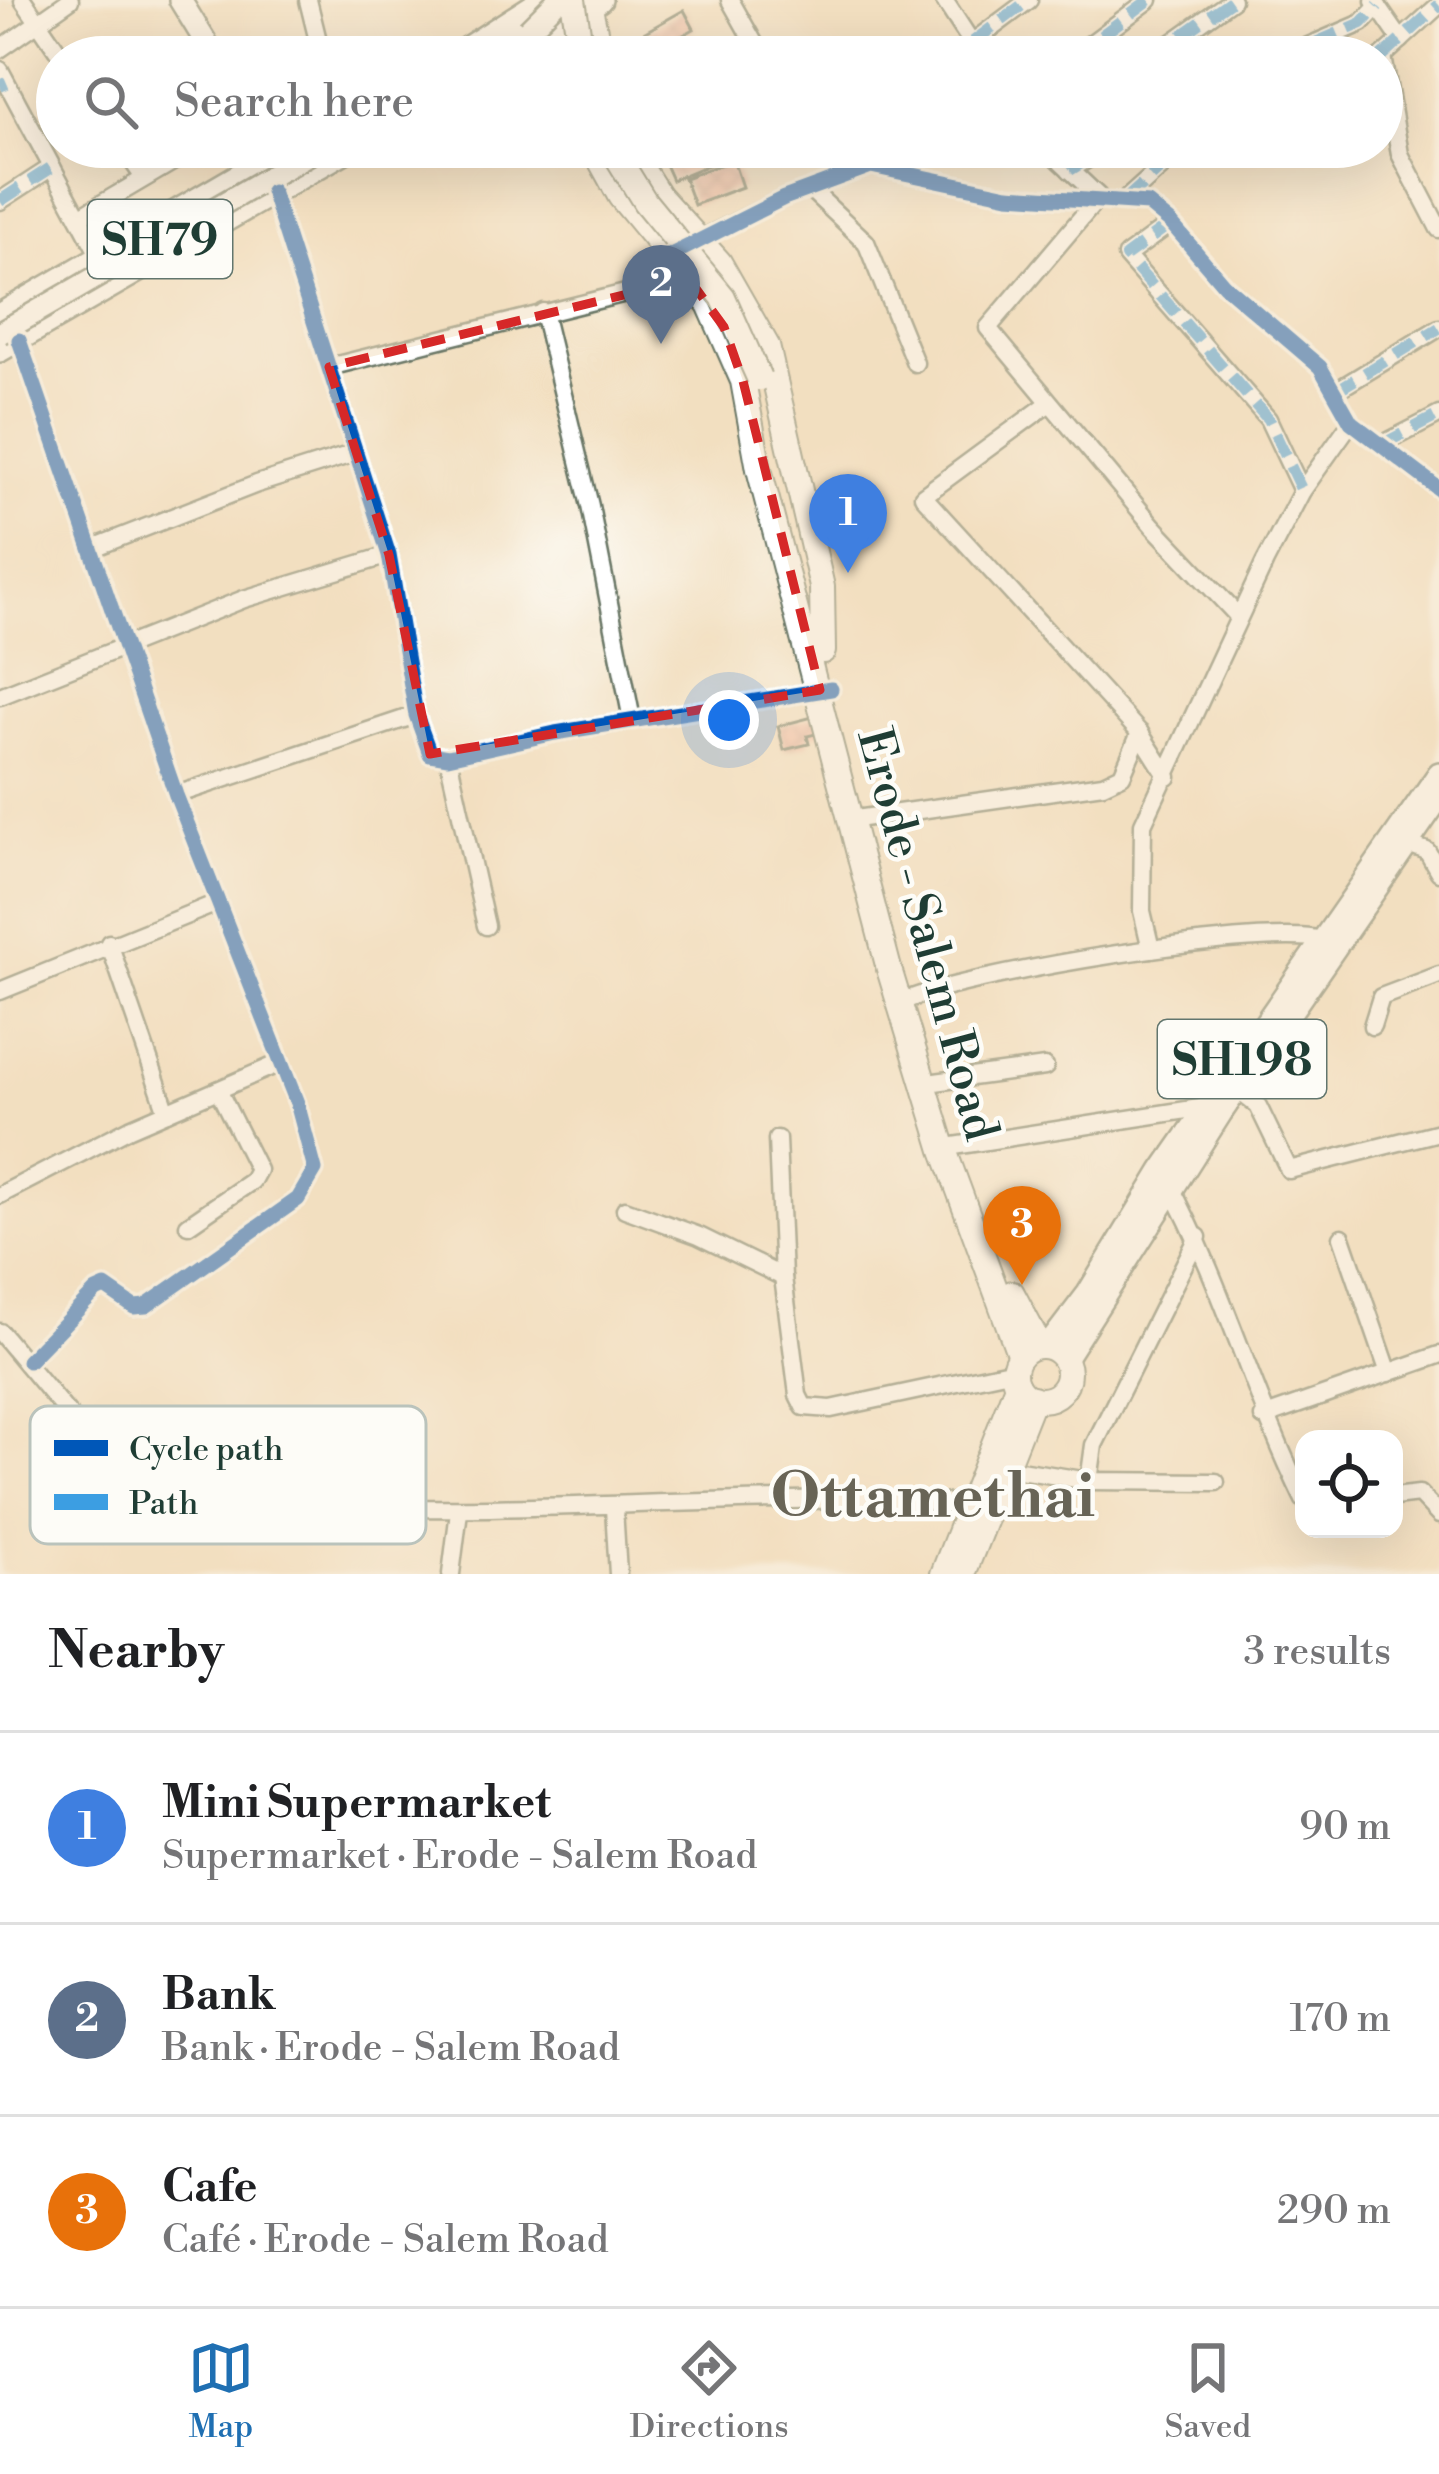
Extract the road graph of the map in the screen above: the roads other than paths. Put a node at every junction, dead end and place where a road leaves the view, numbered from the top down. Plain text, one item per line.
1 (23, 0) edge
2 (70, 0) edge
3 (181, 0) edge
4 (308, 0) edge
5 (541, 0) edge
6 (554, 0) edge
7 (730, 0) edge
8 (944, 0) edge
9 (1029, 0) edge
10 (1149, 0) edge
11 (588, 3) edge
12 (1376, 3) edge
13 (1219, 4) edge
14 (1439, 5) edge
15 (38, 21) junction
16 (48, 36) edge
17 (202, 36) edge
18 (317, 36) edge
19 (485, 36) edge
20 (519, 36) edge
21 (557, 36) edge
22 (565, 36) edge
23 (584, 36) edge
24 (596, 36) edge
25 (750, 36) edge
26 (968, 36) edge
27 (992, 36) edge
28 (1101, 36) edge
29 (1179, 36) edge
30 (1330, 36) edge
31 (1398, 36) edge
32 (1403, 38) edge
33 (0, 49) edge
34 (2, 80) edge
35 (36, 139) edge
36 (1403, 160) edge
37 (50, 168) edge
38 (53, 168) edge
39 (137, 168) edge
40 (161, 168) edge
41 (246, 168) edge
42 (280, 168) edge
43 (287, 168) edge
44 (315, 168) edge
45 (605, 168) edge
46 (624, 168) edge
47 (641, 168) edge
48 (866, 168) edge
49 (891, 168) edge
50 (1073, 168) edge
51 (1161, 168) edge
52 (911, 170) joint
53 (1070, 170) joint
54 (143, 178) junction
55 (282, 186) junction
56 (812, 190) junction
57 (1099, 197) junction
58 (0, 201) edge
59 (1124, 201) junction
60 (79, 218) junction
61 (1171, 223) junction
62 (1439, 229) edge
63 (700, 239) junction
64 (100, 256) junction
65 (670, 256) junction
66 (719, 262) junction
67 (689, 279) junction
68 (115, 284) junction
69 (543, 312) junction
70 (0, 314) edge
71 (1439, 328) edge
72 (6, 341) edge
73 (915, 363) dead end
74 (328, 367) junction
75 (1334, 392) junction
76 (1048, 404) junction
77 (1439, 415) edge
78 (1351, 422) junction
79 (1381, 445) junction
80 (355, 453) junction
81 (1439, 489) edge
82 (1302, 491) junction
83 (93, 548) junction
84 (388, 555) junction
85 (1238, 615) junction
86 (818, 631) junction
87 (126, 642) junction
88 (825, 689) junction
89 (0, 696) edge
90 (416, 715) junction
91 (632, 720) junction
92 (1140, 733) junction
93 (448, 757) junction
94 (1439, 773) edge
95 (1168, 776) junction
96 (176, 795) junction
97 (1439, 799) edge
98 (855, 819) junction
99 (1402, 842) junction
100 (1439, 872) edge
101 (217, 903) junction
102 (486, 926) dead end
103 (109, 943) junction
104 (1332, 943) junction
105 (1151, 949) junction
106 (1439, 974) edge
107 (0, 991) edge
108 (905, 1000) junction
109 (1372, 1026) dead end
110 (280, 1063) junction
111 (1045, 1066) dead end
112 (935, 1082) junction
113 (1232, 1086) junction
114 (218, 1090) junction
115 (1206, 1106) junction
116 (167, 1112) junction
117 (1439, 1132) edge
118 (777, 1139) dead end
119 (954, 1146) junction
120 (1167, 1180) junction
121 (0, 1196) edge
122 (625, 1209) dead end
123 (188, 1225) dead end
124 (1198, 1238) junction
125 (1342, 1238) dead end
126 (783, 1277) junction
127 (0, 1332) edge
128 (1439, 1355) edge
129 (28, 1361) junction
130 (1039, 1363) junction
131 (1389, 1373) junction
132 (62, 1406) edge
133 (1263, 1418) junction
134 (1007, 1468) junction
135 (1088, 1481) junction
136 (1216, 1481) dead end
137 (1295, 1482) edge
138 (1403, 1496) edge
139 (970, 1504) junction
140 (614, 1508) junction
141 (426, 1509) edge
142 (459, 1511) junction
143 (1439, 1516) edge
144 (451, 1574) edge
145 (618, 1574) edge
146 (943, 1574) edge
147 (963, 1574) edge

1 - 15 street
2 - 15 street
3 - 17 main road
4 - 18 street
5 - 19 main road
6 - 20 main road, bridge
6 - 21 highway
7 - 25 street
8 - 26 street
9 - 27 street
10 - 28 street
11 - 22 main road
11 - 23 highway, bridge
11 - 24 highway
12 - 30 street
12 - 31 street
13 - 29 street
14 - 32 street
15 - 16 street
15 - 33 street
34 - 35 street
36 - 62 street
37 - 58 street
38 - 60 street
39 - 54 street
40 - 54 street
41 - 64 main road
42 - 55 main road
43 - 72 main road, SH79, bridge
44 - 55 main road
45 - 65 highway, Erode - Salem Road
46 - 86 highway, bridge
47 - 63 highway, Erode - Salem Road
48 - 56 street
49 - 52 street
50 - 53 street
51 - 59 street
52 - 57 street
53 - 57 street
54 - 60 street
55 - 68 main road
55 - 74 street
56 - 63 street
56 - 73 street
57 - 59 street
57 - 76 street
59 - 61 street
60 - 64 street
61 - 75 street
61 - 82 street
63 - 65 street
63 - 66 highway, Erode - Salem Road
64 - 68 street
64 - 70 main road
65 - 67 highway, Erode - Salem Road
66 - 67 street
66 - 86 highway, Erode - Salem Road
67 - 69 street
67 - 88 highway, Erode - Salem Road
68 - 72 main road
69 - 74 street
69 - 91 street
71 - 75 street
72 - 83 street
74 - 80 street
75 - 78 street
76 - 85 street
76 - 92 street
77 - 79 street
78 - 79 street
78 - 82 street
79 - 81 street
80 - 83 street
80 - 84 street
82 - 85 street
83 - 87 street
84 - 87 street
84 - 90 street
85 - 95 street
86 - 88 highway, Erode - Salem Road
87 - 89 street
87 - 96 street
88 - 91 street
88 - 98 highway, Erode - Salem Road
90 - 93 street
90 - 96 street
91 - 93 street
92 - 95 street
92 - 98 street
93 - 102 street
94 - 99 main road, SH198
95 - 105 street
96 - 101 street
97 - 99 main road, SH198
98 - 108 highway, Erode - Salem Road
99 - 100 street
99 - 104 main road, SH198
101 - 103 street
101 - 110 street
103 - 107 street
103 - 116 street
104 - 105 street
104 - 113 main road, SH198
105 - 108 street
106 - 109 street
108 - 112 highway, Erode - Salem Road
108 - 130 highway, Erode - Salem Road
110 - 114 street
110 - 129 street
111 - 112 street
112 - 119 highway, Erode - Salem Road
113 - 115 main road, SH198
113 - 117 street
113 - 120 main road, SH198
114 - 116 street
114 - 123 street
115 - 119 street
115 - 120 main road, SH198
116 - 121 street
118 - 126 street
119 - 130 highway, Erode - Salem Road
120 - 124 street
120 - 130 main road, SH198
122 - 126 street
124 - 133 street
124 - 135 street
125 - 131 street
126 - 130 street
127 - 129 street
128 - 131 street
129 - 132 street
130 - 134 highway
130 - 139 highway
131 - 133 street
133 - 137 street
134 - 135 street
134 - 147 highway
135 - 136 street
138 - 143 street
139 - 140 street
139 - 146 highway
140 - 142 street
140 - 145 street
141 - 142 street
142 - 144 street

